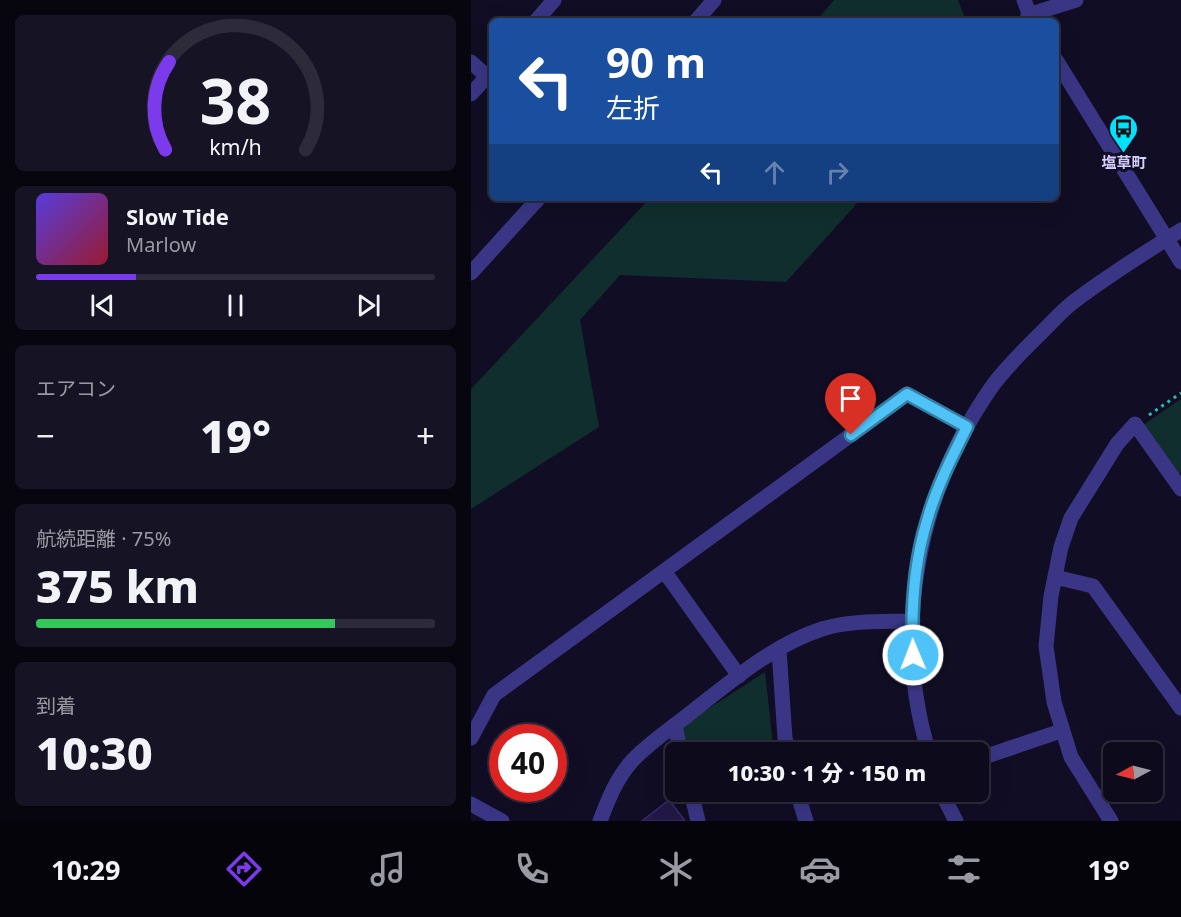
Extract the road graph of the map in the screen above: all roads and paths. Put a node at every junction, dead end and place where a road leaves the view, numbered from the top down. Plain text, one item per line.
1 (554, 0) edge
2 (714, 0) edge
3 (1076, 0) edge
4 (1028, 12) edge
5 (539, 18) edge
6 (699, 18) edge
7 (471, 62) edge
8 (1059, 65) edge
9 (489, 75) edge
10 (489, 77) edge
11 (471, 94) edge
12 (536, 201) edge
13 (1181, 230) edge
14 (1166, 239) junction
15 (1181, 262) edge
16 (471, 273) edge
17 (1181, 393) edge
18 (1135, 424) junction
19 (967, 427) junction
20 (1181, 489) edge
21 (664, 571) junction
22 (1055, 578) junction
23 (913, 621) junction
24 (780, 650) junction
25 (739, 676) junction
26 (1181, 708) edge
27 (675, 726) junction
28 (1062, 731) junction
29 (471, 738) edge
30 (679, 742) edge
31 (786, 742) edge
32 (927, 742) edge
33 (989, 755) edge
34 (693, 802) edge
35 (800, 802) edge
36 (946, 802) edge
37 (471, 804) edge
38 (502, 821) edge
39 (600, 821) edge
40 (698, 821) edge
41 (806, 821) edge
42 (956, 821) edge
43 (1111, 821) edge

1 - 5 street
2 - 6 street
3 - 4 street
7 - 9 street
8 - 14 street
10 - 11 street
12 - 16 street
13 - 14 street
14 - 15 street
14 - 19 street
17 - 18 path
18 - 20 street
18 - 22 street
19 - 21 street
19 - 23 street
21 - 25 street
21 - 29 street
22 - 26 street
22 - 28 street
23 - 24 street
23 - 32 street
24 - 25 street
24 - 31 street
25 - 27 street
27 - 30 street
27 - 39 street
28 - 33 street
28 - 43 street
34 - 40 street
35 - 41 street
36 - 42 street
37 - 38 street

